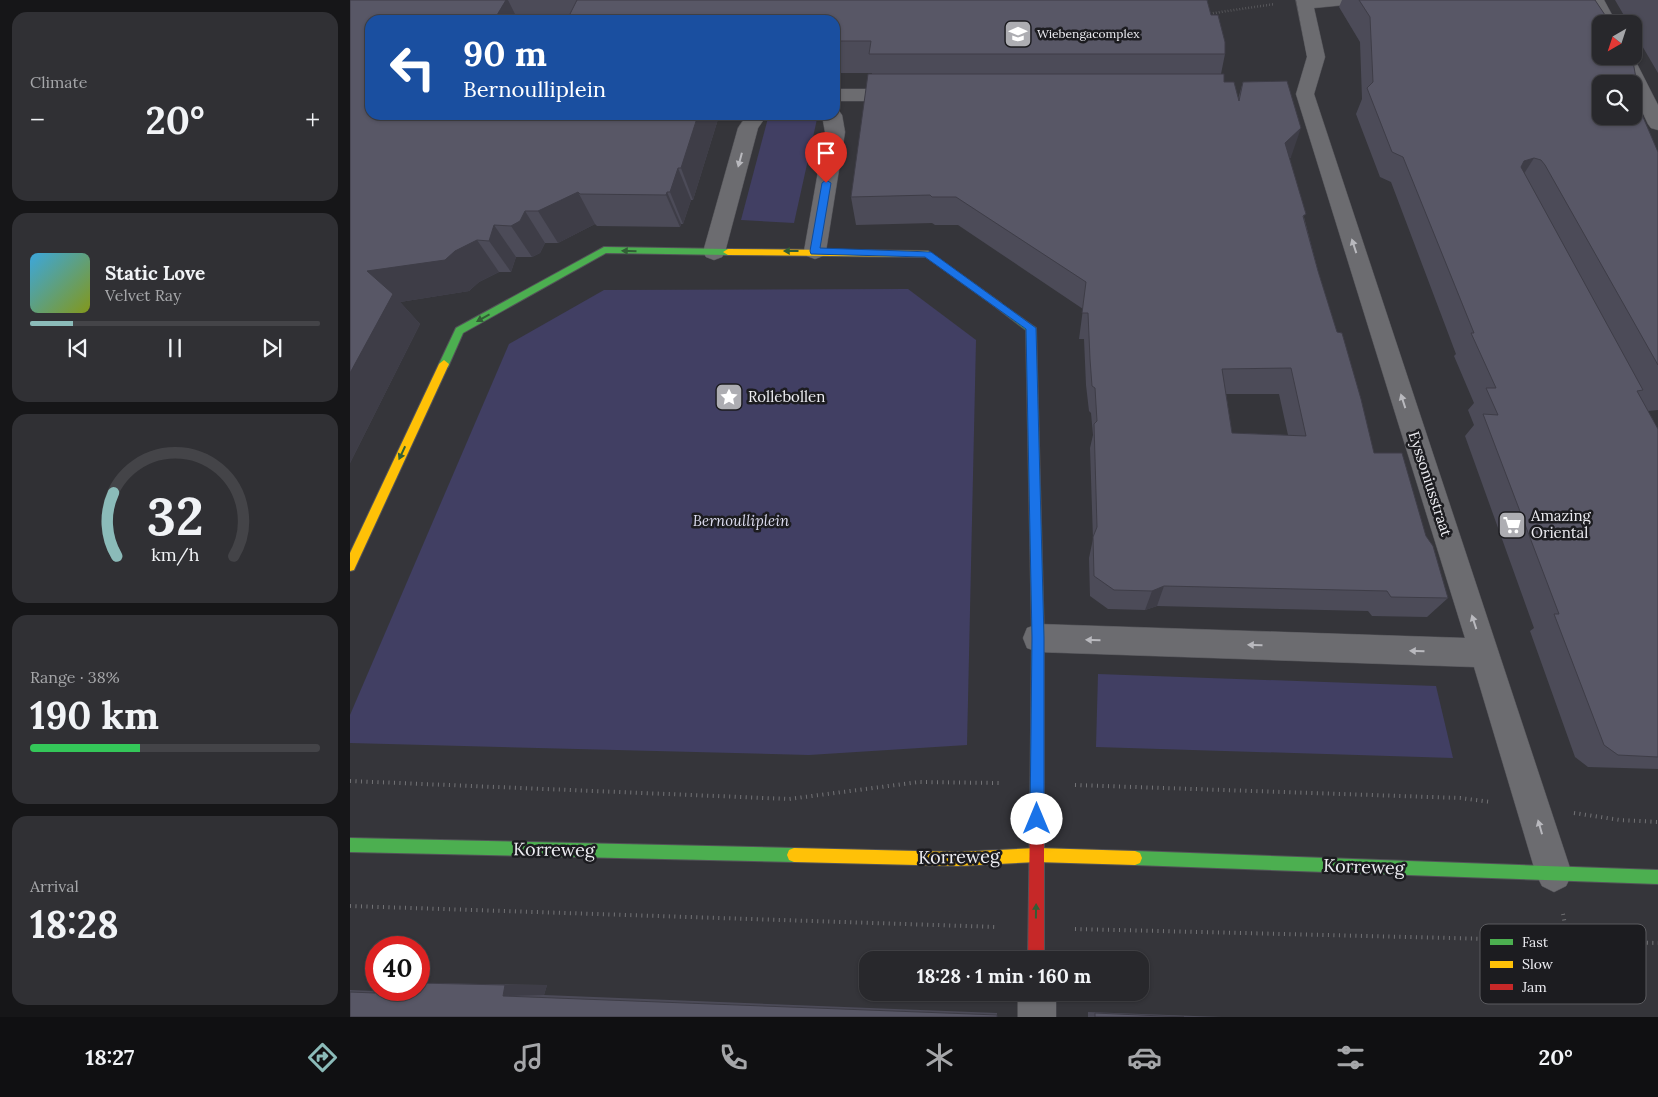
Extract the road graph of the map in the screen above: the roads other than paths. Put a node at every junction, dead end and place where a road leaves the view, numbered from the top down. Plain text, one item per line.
1 (1349, 0) edge
2 (1596, 0) edge
3 (1305, 1) edge
4 (1604, 15) edge
5 (1628, 65) edge
6 (916, 95) edge
7 (840, 98) edge
8 (754, 120) edge
9 (833, 120) edge
10 (1658, 124) edge
11 (815, 251) junction
12 (714, 252) junction
13 (350, 566) edge
14 (1038, 638) junction
15 (1484, 653) junction
16 (350, 845) edge
17 (1037, 855) junction
18 (1554, 874) junction
19 (1658, 877) edge
20 (1036, 951) edge
21 (1036, 1001) edge
22 (1037, 1017) edge

1 - 3 street
2 - 4 street
15 -> 3 street, Eyssoniusstraat
5 - 10 street
6 - 7 street
8 -> 12 street
9 - 11 street
11 -> 12 street
11 - 14 street
12 -> 13 street
15 -> 14 street
14 - 17 street
18 -> 15 street, Eyssoniusstraat
16 - 17 street, Korreweg
17 - 18 street, Korreweg
20 -> 17 street
18 - 19 street, Korreweg
21 - 22 street

